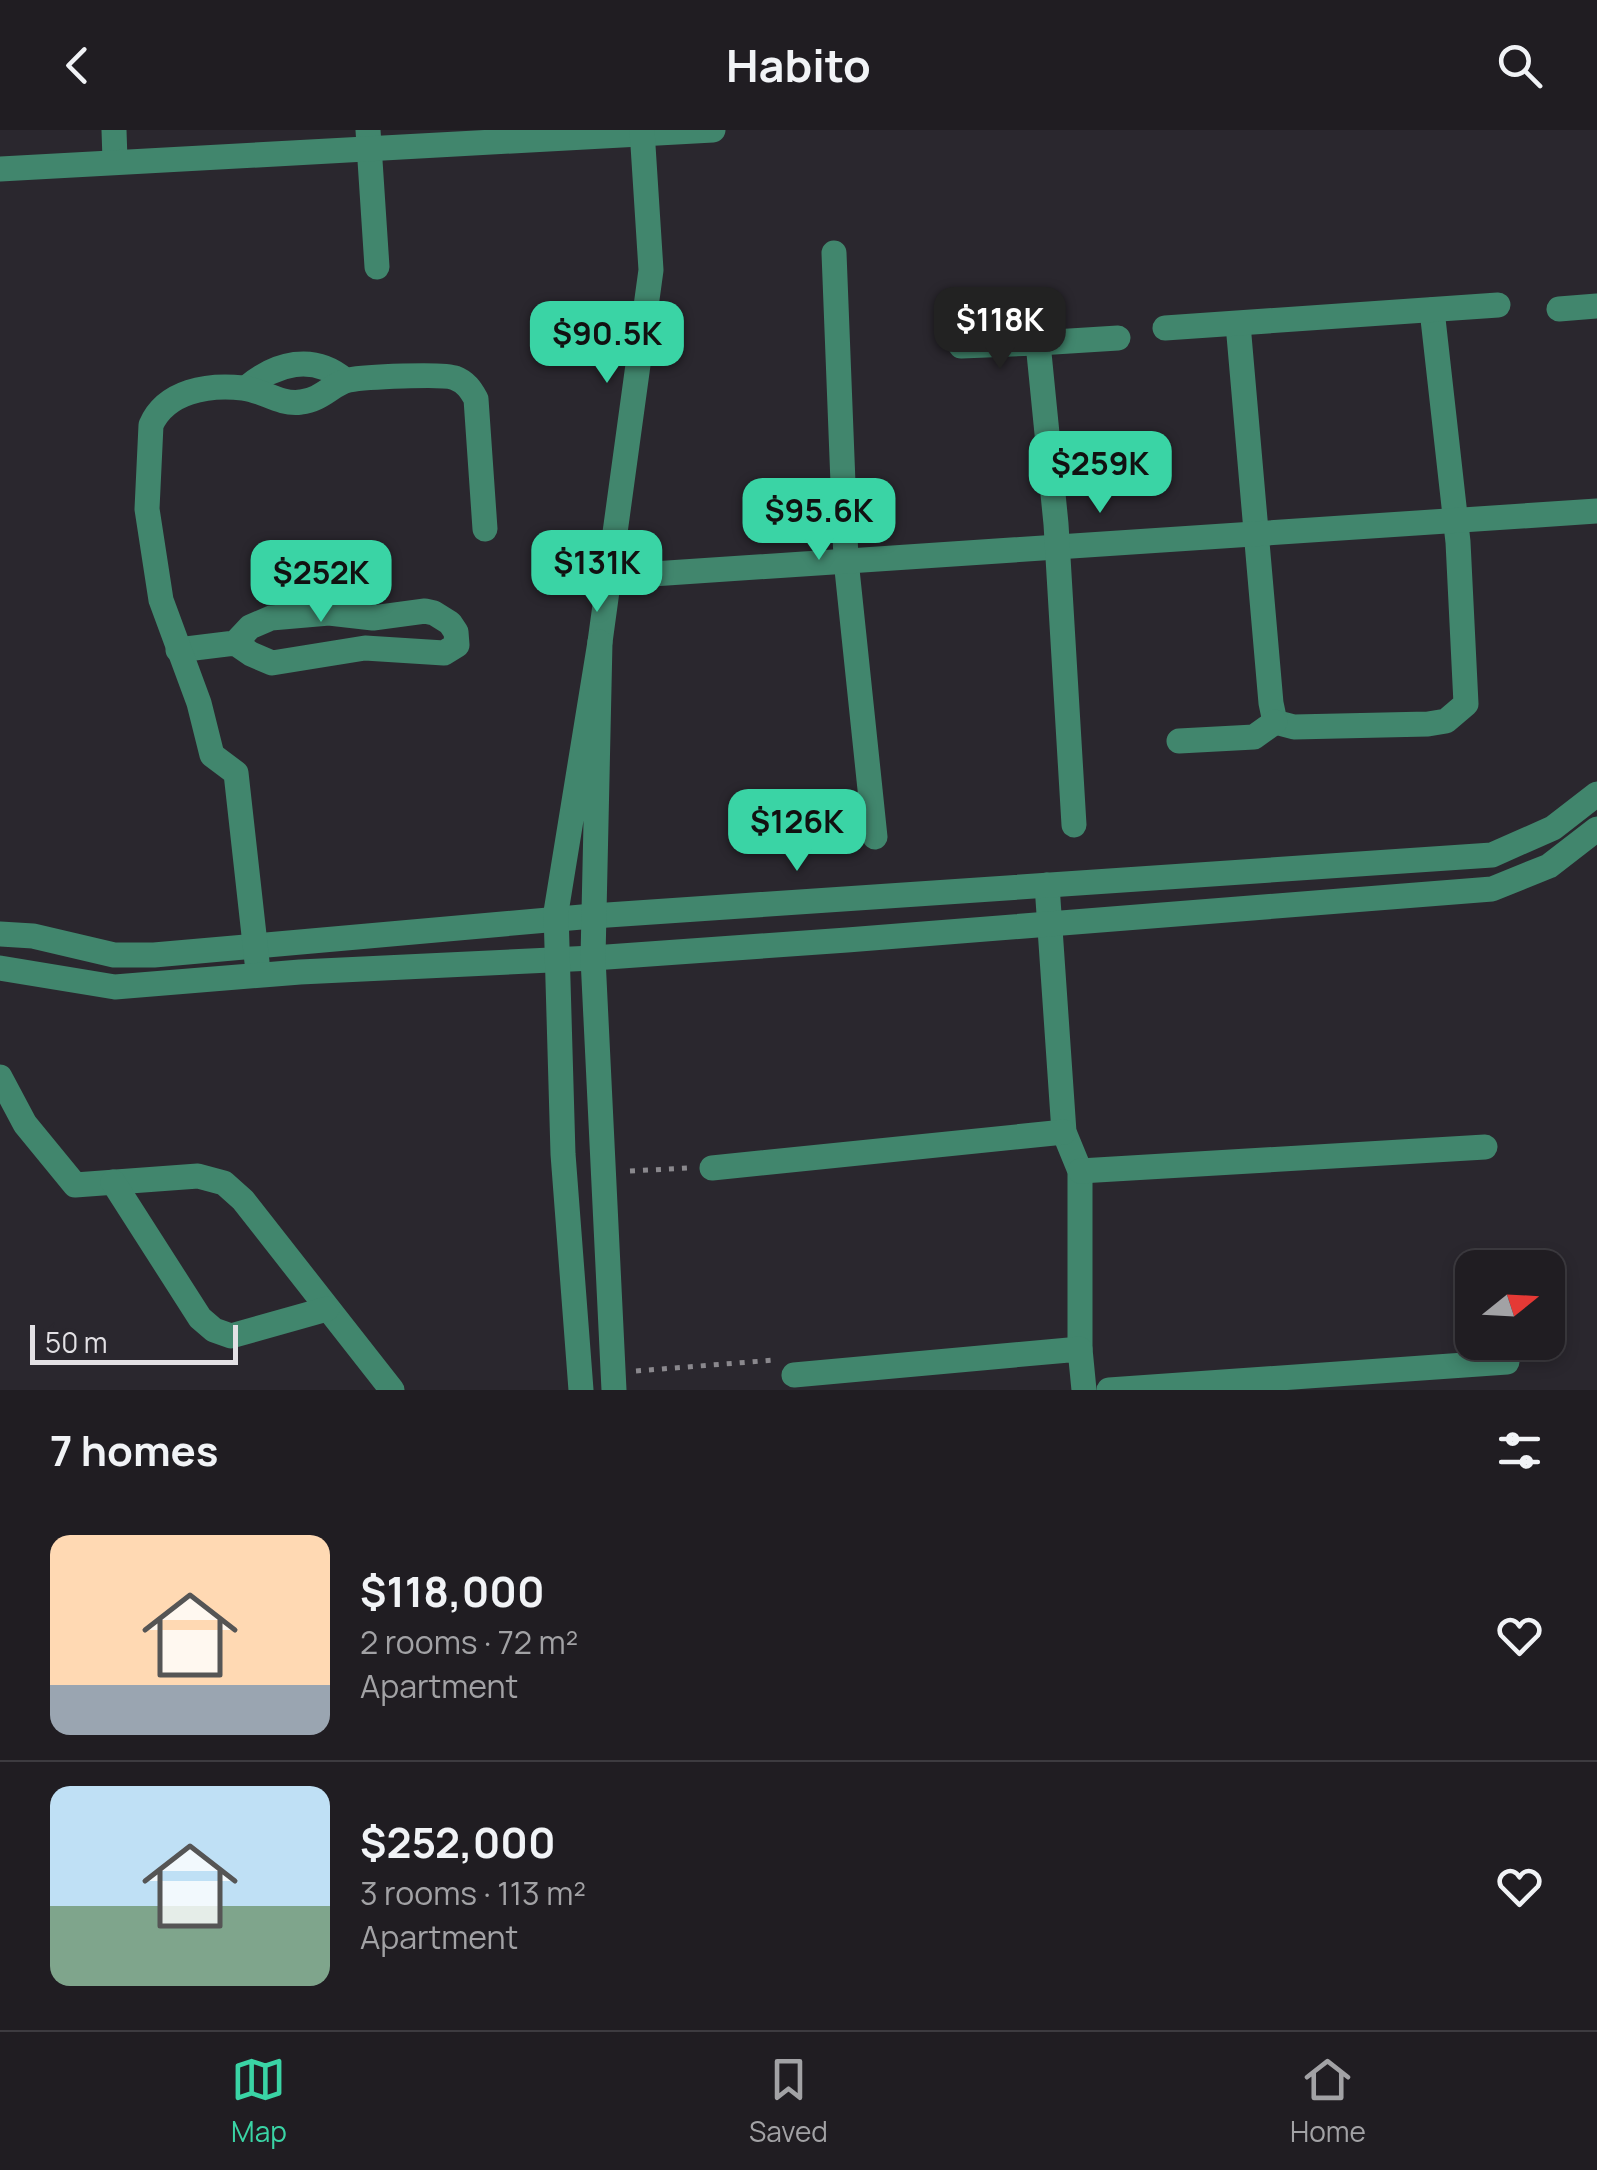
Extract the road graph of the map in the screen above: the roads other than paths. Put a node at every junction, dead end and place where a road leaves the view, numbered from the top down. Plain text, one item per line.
1 (114, 130) edge
2 (713, 130) edge
3 (642, 133) edge
4 (368, 138) edge
5 (115, 160) junction
6 (0, 168) edge
7 (834, 253) dead end
8 (377, 266) dead end
9 (1498, 305) dead end
10 (1597, 306) edge
11 (1559, 309) dead end
12 (1432, 310) junction
13 (1238, 324) junction
14 (1164, 328) dead end
15 (1118, 338) dead end
16 (1038, 343) junction
17 (961, 346) dead end
18 (344, 380) junction
19 (246, 388) junction
20 (1597, 511) edge
21 (1456, 522) junction
22 (485, 529) dead end
23 (1256, 534) junction
24 (1055, 546) junction
25 (846, 560) junction
26 (608, 577) junction
27 (316, 614) junction
28 (383, 618) junction
29 (600, 642) junction
30 (235, 643) junction
31 (395, 649) junction
32 (178, 650) junction
33 (331, 651) junction
34 (1275, 722) junction
35 (1179, 741) dead end
36 (1597, 794) edge
37 (1074, 825) dead end
38 (1597, 829) edge
39 (874, 837) dead end
40 (1048, 885) junction
41 (594, 916) junction
42 (556, 918) junction
43 (1050, 925) junction
44 (0, 934) edge
45 (256, 948) junction
46 (593, 958) junction
47 (558, 959) junction
48 (0, 968) edge
49 (258, 976) junction
50 (0, 1077) edge
51 (1064, 1132) junction
52 (1485, 1147) dead end
53 (712, 1168) road end
54 (1080, 1170) junction
55 (113, 1182) junction
56 (327, 1309) junction
57 (1080, 1349) junction
58 (1507, 1362) dead end
59 (794, 1375) road end
60 (614, 1382) edge
61 (392, 1390) edge
62 (581, 1390) edge
63 (1084, 1390) edge
64 (1109, 1390) edge

1 - 5 street
2 - 3 street
3 - 4 street
3 - 26 street
4 - 5 street
4 - 8 street
5 - 6 street
7 - 25 street
9 - 12 street
10 - 11 street
12 - 13 street
12 - 21 street
13 - 14 street
13 - 23 street
15 - 16 street
16 - 17 street
16 - 24 street
18 - 19 street
18 - 19 street
18 - 22 street
19 - 32 street
20 - 21 street
21 - 23 street
21 - 34 street
23 - 24 street
23 - 34 street
24 - 25 street
24 - 37 street
25 - 26 street
25 - 39 street
26 - 29 street
27 - 28 street
27 - 30 street
27 - 33 street
28 - 31 street
28 - 31 street
29 - 41 street
29 - 42 street
30 - 32 street
30 - 33 street
31 - 33 street
32 - 45 street
34 - 35 street
36 - 40 street
38 - 43 street
40 - 41 street
40 - 43 street
41 - 42 street
41 - 46 street
42 - 45 street
42 - 47 street
43 - 46 street
43 - 51 street
44 - 45 street
45 - 49 street
46 - 47 street
46 - 60 street
47 - 49 street
47 - 62 street
48 - 49 street
50 - 55 street
51 - 53 street
51 - 54 street
52 - 54 street
54 - 57 street
55 - 56 street
55 - 56 street
56 - 61 street
57 - 59 street
57 - 63 street
58 - 64 street

